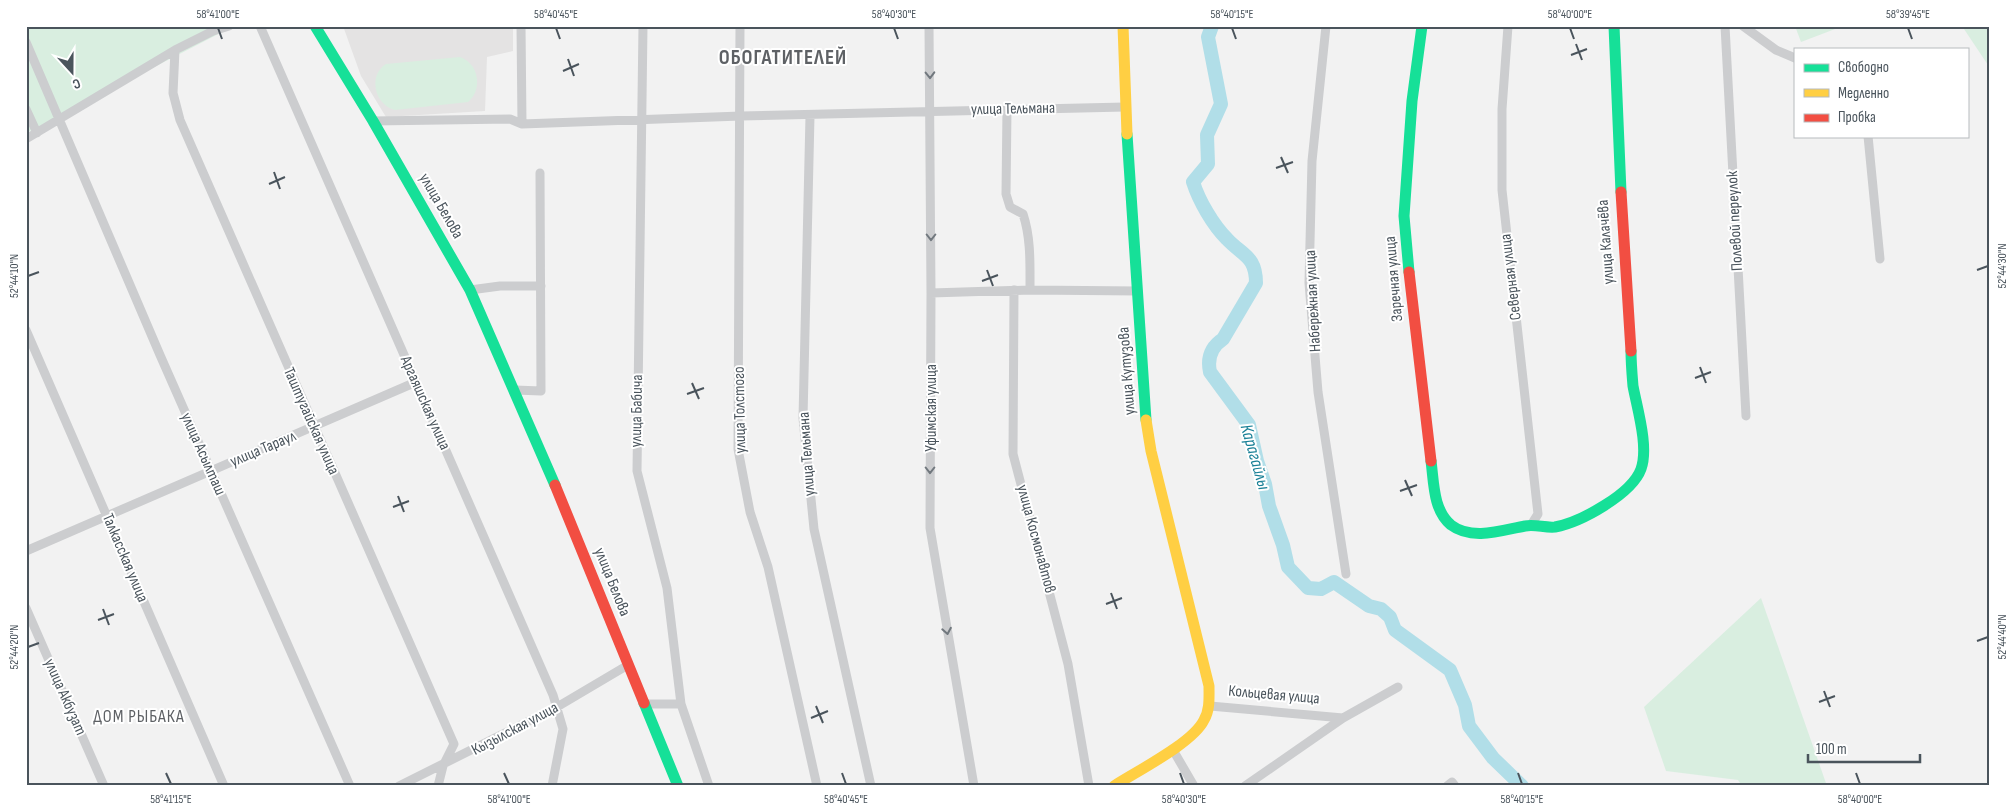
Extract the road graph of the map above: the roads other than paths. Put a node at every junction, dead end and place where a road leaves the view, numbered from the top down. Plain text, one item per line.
1 (229, 26) edge
2 (260, 26) edge
3 (315, 26) edge
4 (521, 26) edge
5 (643, 26) edge
6 (740, 26) edge
7 (929, 26) edge
8 (1123, 26) edge
9 (1326, 26) edge
10 (1422, 26) edge
11 (1508, 26) edge
12 (1614, 26) edge
13 (1725, 26) edge
14 (1743, 26) edge
15 (26, 42) edge
16 (175, 50) junction
17 (1794, 58) edge
18 (1126, 107) junction
19 (26, 109) edge
20 (1007, 110) junction
21 (931, 111) junction
22 (741, 116) junction
23 (810, 116) junction
24 (61, 120) junction
25 (642, 120) junction
26 (373, 121) junction
27 (522, 124) junction
28 (37, 133) junction
29 (1868, 138) edge
30 (26, 139) edge
31 (540, 173) dead end
32 (1880, 259) dead end
33 (540, 286) junction
34 (470, 290) junction
35 (1014, 290) junction
36 (1030, 290) junction
37 (1138, 291) junction
38 (932, 293) junction
39 (26, 330) edge
40 (416, 382) junction
41 (515, 390) junction
42 (1746, 416) dead end
43 (313, 427) junction
44 (211, 471) junction
45 (107, 516) junction
46 (1531, 525) junction
47 (26, 551) edge
48 (1346, 574) dead end
49 (26, 608) edge
50 (628, 665) junction
51 (1398, 687) dead end
52 (643, 704) junction
53 (681, 704) junction
54 (1210, 706) junction
55 (557, 708) junction
56 (1343, 718) junction
57 (1172, 750) junction
58 (443, 766) junction
59 (104, 786) edge
60 (224, 786) edge
61 (350, 786) edge
62 (399, 786) edge
63 (438, 786) edge
64 (552, 786) edge
65 (678, 786) edge
66 (709, 786) edge
67 (816, 786) edge
68 (871, 786) edge
69 (974, 786) edge
70 (1089, 786) edge
71 (1114, 786) edge
72 (1194, 786) edge
73 (1245, 786) edge

1 - 16 street
2 - 40 street, Аргаяшская улица
3 - 26 main road, улица Белова
4 - 27 street
5 - 25 street, улица Бабича
6 - 22 street, улица Толстого
7 -> 21 street, Уфимская улица
8 - 18 main road, улица Кутузова
9 - 48 street, Набережная улица
10 - 46 main road, Заречная улица
11 - 46 street, Северная улица
12 - 46 main road, улица Калачёва
13 - 42 street, Полевой переулок
14 - 17 street
15 - 24 street, улица Асылташ
16 - 24 street
16 - 43 street, Таштугайская улица
18 - 20 street, улица Тельмана
18 - 37 main road, улица Кутузова
19 - 28 street
20 - 21 street, улица Тельмана
20 - 36 street
21 - 23 street, улица Тельмана
21 -> 38 street, Уфимская улица
22 - 23 street, улица Тельмана
22 - 25 street, улица Тельмана
22 - 67 street, улица Толстого
23 - 68 street, улица Тельмана
24 - 28 street
24 - 44 street, улица Асылташ
25 - 27 street
25 - 53 street, улица Бабича
26 - 27 street
26 - 34 main road, улица Белова
28 - 30 street
29 - 32 street
31 - 33 street
33 - 34 street
33 - 41 street
34 - 41 main road, улица Белова
35 - 36 street
35 - 38 street
35 - 70 street, улица Космонавтов
36 - 37 street
37 - 54 main road, улица Кутузова
38 -> 69 street, Уфимская улица
39 - 45 street, Талкасская улица
40 - 43 street, улица Тараул
40 - 55 street, Аргаяшская улица
41 - 50 main road, улица Белова
43 - 44 street, улица Тараул
43 - 58 street, Таштугайская улица
44 - 45 street, улица Тараул
44 - 61 street, улица Асылташ
45 - 47 street, улица Тараул
45 - 60 street, Талкасская улица
49 - 59 street, улица Акбузат
50 - 52 main road, улица Белова
50 - 55 street, Кызылская улица
51 - 56 street, Кольцевая улица
52 - 53 street
52 - 65 main road, улица Белова
53 - 66 street, улица Бабича
54 - 56 street, Кольцевая улица
54 - 57 main road, Кольцевая улица
55 - 58 street, Кызылская улица
55 - 64 street, Аргаяшская улица
56 - 73 street, Кольцевая улица
57 - 71 main road, Кольцевая улица
57 - 72 street
58 - 62 street, Кызылская улица
58 - 63 street, Таштугайская улица

